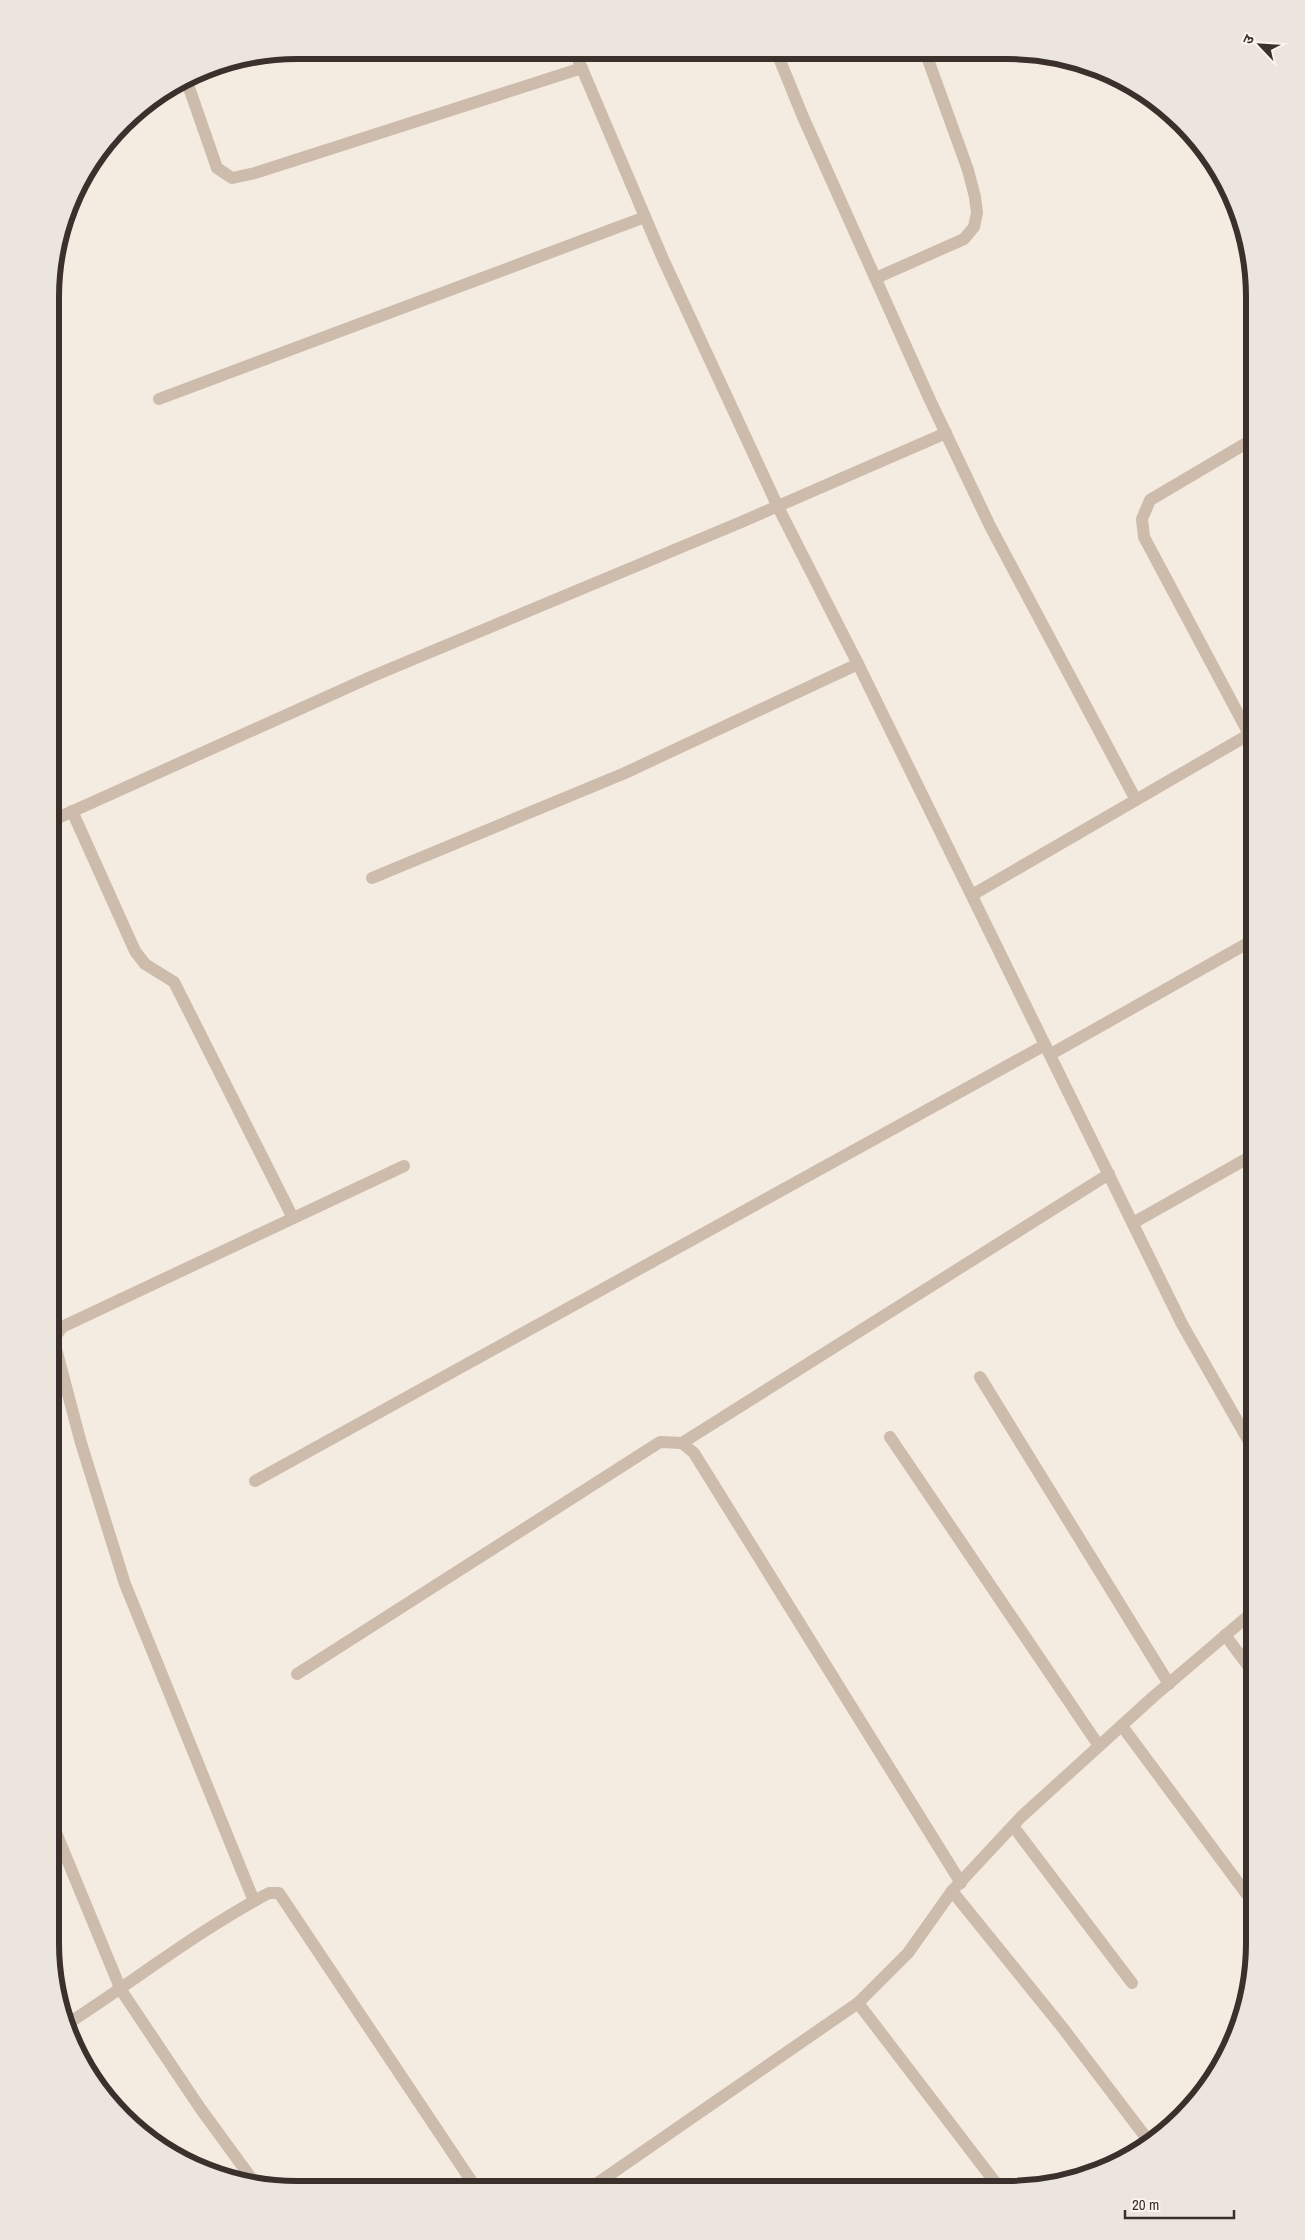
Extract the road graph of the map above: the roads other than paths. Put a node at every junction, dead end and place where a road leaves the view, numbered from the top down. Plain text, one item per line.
1 (579, 59) edge
2 (779, 59) edge
3 (928, 59) edge
4 (582, 68) junction
5 (188, 85) edge
6 (645, 217) junction
7 (876, 278) junction
8 (159, 399) dead end
9 (946, 434) junction
10 (1246, 443) edge
11 (778, 507) junction
12 (858, 664) junction
13 (1246, 722) edge
14 (1246, 736) edge
15 (1136, 800) junction
16 (72, 811) junction
17 (59, 817) edge
18 (372, 878) dead end
19 (972, 896) junction
20 (1246, 944) edge
21 (1048, 1050) junction
22 (1246, 1159) edge
23 (404, 1166) dead end
24 (1109, 1174) junction
25 (293, 1218) junction
26 (1133, 1223) junction
27 (59, 1331) edge
28 (59, 1360) edge
29 (980, 1377) dead end
30 (1246, 1436) edge
31 (890, 1437) dead end
32 (682, 1443) junction
33 (255, 1481) dead end
34 (1246, 1618) edge
35 (1225, 1635) junction
36 (1246, 1664) edge
37 (297, 1674) dead end
38 (1169, 1684) junction
39 (1122, 1726) junction
40 (1099, 1746) junction
41 (1013, 1826) junction
42 (59, 1840) edge
43 (956, 1887) junction
44 (1246, 1893) edge
45 (254, 1901) junction
46 (1132, 1983) dead end
47 (121, 1990) junction
48 (858, 2003) junction
49 (72, 2021) edge
50 (1146, 2137) edge
51 (250, 2177) edge
52 (471, 2181) edge
53 (602, 2181) edge
54 (994, 2181) edge

1 - 4 street
2 - 7 street
3 - 7 street
4 - 5 street
4 - 6 street
6 - 8 street
6 - 11 street
7 - 9 street
9 - 11 street
9 - 15 street
10 - 13 street
11 - 12 street
11 - 16 street
12 - 18 street
12 - 19 street
14 - 15 street
15 - 19 street
16 - 17 street
16 - 25 street
19 - 21 street
20 - 21 street
21 - 24 street
21 - 33 street
22 - 26 street
23 - 25 street
24 - 26 street
24 - 32 street
25 - 27 street
26 - 30 street
28 - 45 street
29 - 38 street
31 - 40 street
32 - 37 street
32 - 43 street
34 - 35 street
35 - 36 street
35 - 38 street
38 - 39 street
39 - 40 street
39 - 44 street
40 - 41 street
41 - 43 street
41 - 46 street
42 - 47 street
43 - 48 street
43 - 50 street
45 - 47 street
45 - 52 street
47 - 49 street
47 - 51 street
48 - 53 street
48 - 54 street

